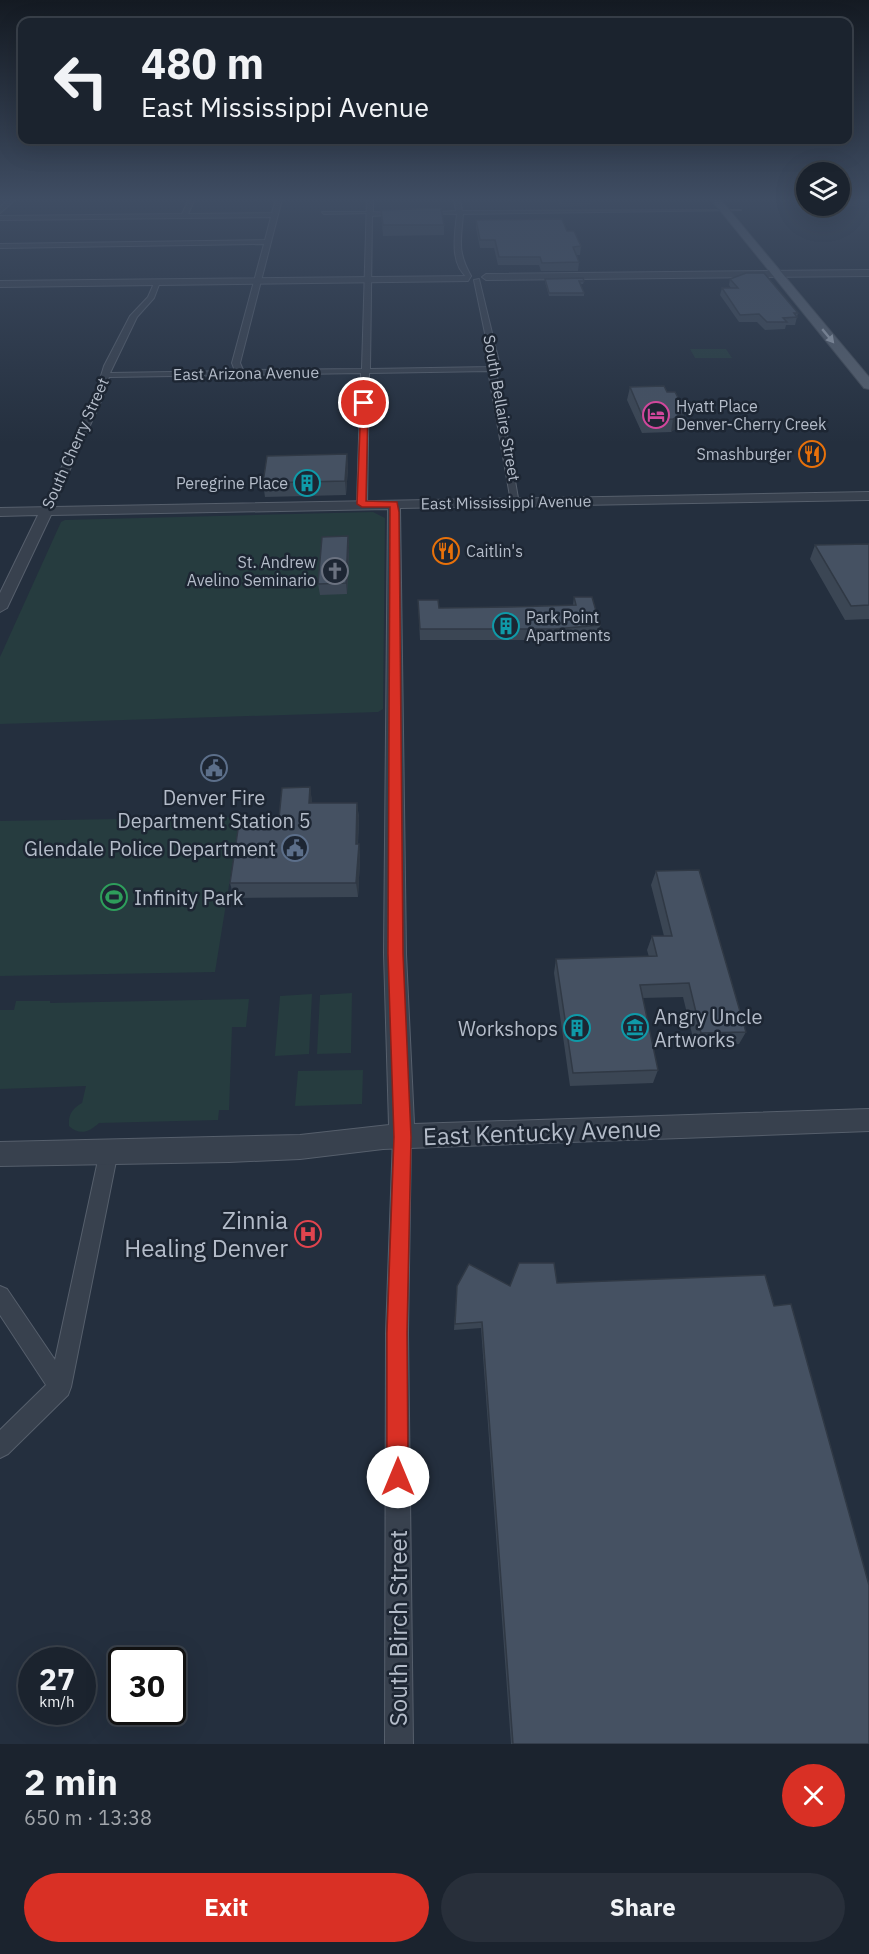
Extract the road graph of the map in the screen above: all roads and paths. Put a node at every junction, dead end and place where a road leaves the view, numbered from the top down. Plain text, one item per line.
1 (325, 280) edge
2 (368, 280) edge
3 (474, 280) edge
4 (783, 280) edge
5 (800, 280) edge
6 (258, 281) junction
7 (158, 282) junction
8 (0, 284) edge
9 (806, 287) dead end
10 (495, 369) junction
11 (365, 371) junction
12 (240, 372) junction
13 (106, 375) junction
14 (869, 386) edge
15 (869, 496) edge
16 (516, 502) junction
17 (362, 504) junction
18 (394, 504) junction
19 (46, 511) junction
20 (0, 513) edge
21 (0, 608) edge
22 (869, 1120) edge
23 (402, 1137) junction
24 (109, 1151) junction
25 (0, 1154) edge
26 (0, 1296) edge
27 (60, 1387) junction
28 (0, 1446) edge
29 (399, 1744) edge

1 - 6 street
2 - 11 street
3 - 10 street, South Bellaire Street
4 -> 14 main road
5 - 9 main road
6 - 7 street
6 - 12 street
7 - 8 street
7 - 13 street, South Cherry Street
10 - 11 street, East Arizona Avenue
10 - 16 street, South Bellaire Street
11 - 12 street, East Arizona Avenue
11 - 17 street
12 - 13 street, East Arizona Avenue
13 - 19 street, South Cherry Street
15 - 16 street, East Mississippi Avenue
16 - 18 street, East Mississippi Avenue
17 - 18 street, East Mississippi Avenue
17 - 19 street, East Mississippi Avenue
18 - 23 street, South Birch Street
19 - 20 street, East Mississippi Avenue
19 - 21 street, South Cherry Street
22 - 23 street, East Kentucky Avenue
23 - 24 street, East Kentucky Avenue
23 - 29 street, South Birch Street
24 - 25 street, East Kentucky Avenue
24 - 27 street
26 - 27 street
27 - 28 street

